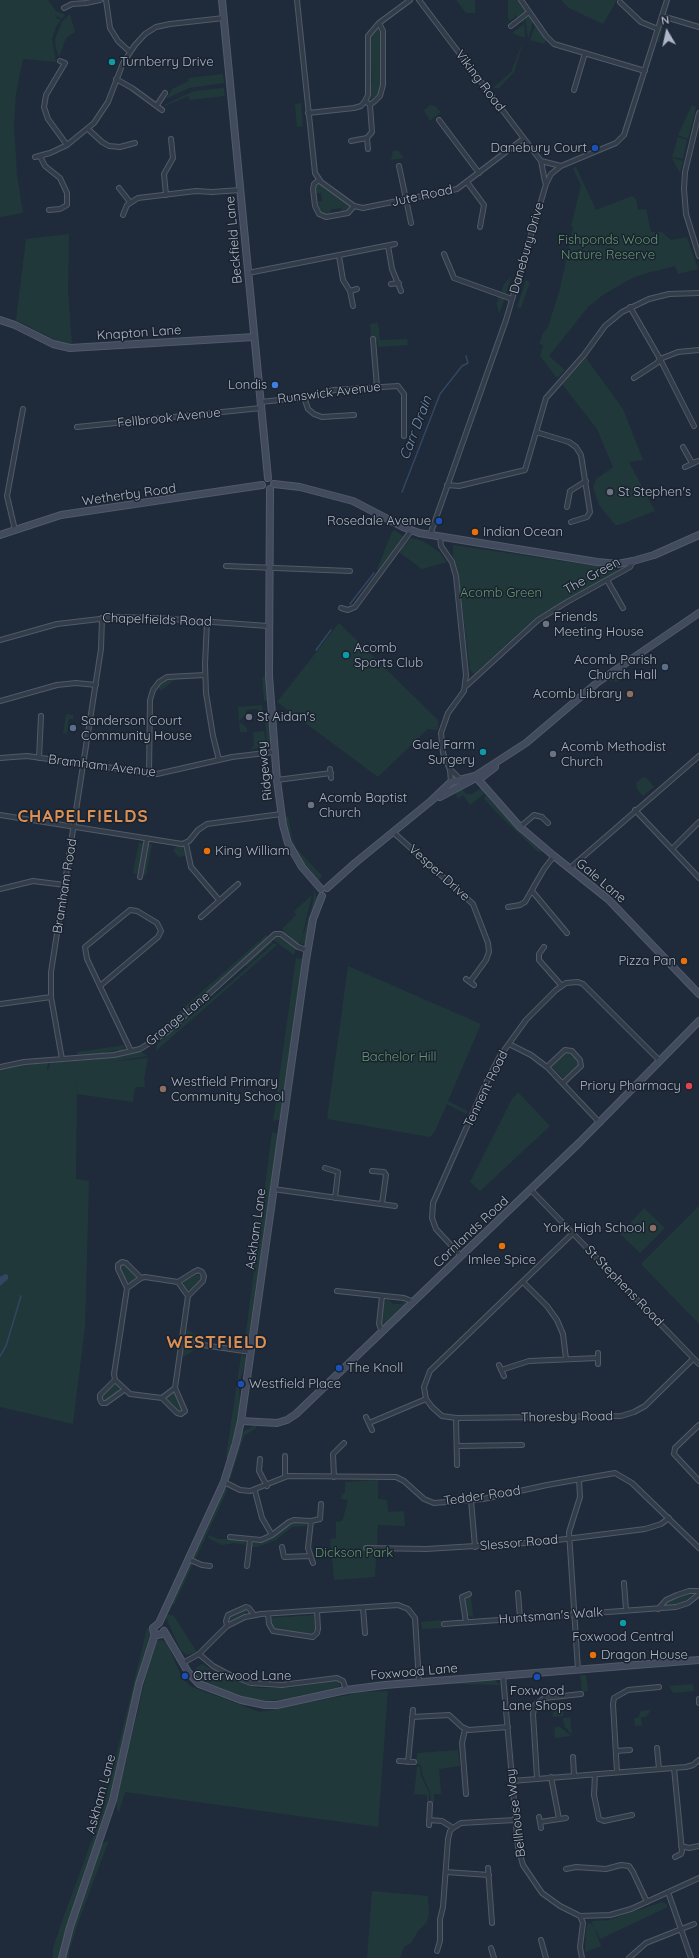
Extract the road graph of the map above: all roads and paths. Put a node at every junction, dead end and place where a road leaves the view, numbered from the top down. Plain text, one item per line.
1 (100, 0) edge
2 (106, 0) edge
3 (222, 0) edge
4 (297, 0) edge
5 (410, 0) edge
6 (419, 0) edge
7 (521, 0) edge
8 (667, 0) edge
9 (620, 2) dead end
10 (64, 8) dead end
11 (528, 12) junction
12 (662, 16) junction
13 (224, 18) junction
14 (379, 23) junction
15 (512, 26) dead end
16 (699, 27) edge
17 (658, 29) junction
18 (130, 52) junction
19 (585, 53) junction
20 (60, 61) dead end
21 (645, 71) junction
22 (116, 79) junction
23 (574, 90) dead end
24 (166, 93) dead end
25 (365, 101) junction
26 (157, 105) junction
27 (370, 105) junction
28 (162, 110) dead end
29 (308, 113) junction
30 (699, 113) edge
31 (439, 120) dead end
32 (88, 129) junction
33 (367, 138) junction
34 (171, 139) dead end
35 (523, 139) junction
36 (126, 140) dead end
37 (351, 140) dead end
38 (135, 142) dead end
39 (67, 145) junction
40 (127, 145) junction
41 (368, 149) dead end
42 (40, 156) junction
43 (35, 157) dead end
44 (541, 161) junction
45 (399, 166) dead end
46 (561, 166) junction
47 (479, 173) junction
48 (319, 180) junction
49 (467, 182) junction
50 (546, 184) junction
51 (119, 188) dead end
52 (240, 190) junction
53 (166, 195) junction
54 (406, 200) junction
55 (130, 202) junction
56 (354, 206) junction
57 (49, 210) dead end
58 (123, 215) dead end
59 (411, 223) dead end
60 (480, 227) dead end
61 (395, 244) dead end
62 (388, 246) junction
63 (444, 254) dead end
64 (339, 256) junction
65 (699, 256) edge
66 (248, 273) junction
67 (399, 282) junction
68 (391, 284) dead end
69 (357, 290) dead end
70 (350, 291) junction
71 (400, 291) dead end
72 (699, 293) edge
73 (512, 299) junction
74 (353, 306) dead end
75 (630, 308) junction
76 (0, 320) edge
77 (254, 337) junction
78 (373, 339) dead end
79 (699, 350) edge
80 (660, 359) junction
81 (634, 378) dead end
82 (377, 387) junction
83 (304, 397) junction
84 (261, 405) junction
85 (24, 409) dead end
86 (354, 415) dead end
87 (694, 426) dead end
88 (77, 427) dead end
89 (404, 430) junction
90 (398, 431) dead end
91 (536, 432) junction
92 (404, 436) dead end
93 (683, 447) dead end
94 (699, 460) edge
95 (694, 463) junction
96 (685, 467) dead end
97 (268, 478) junction
98 (586, 481) junction
99 (274, 484) junction
100 (262, 485) junction
101 (447, 485) junction
102 (270, 490) junction
103 (567, 507) dead end
104 (571, 522) dead end
105 (16, 530) junction
106 (411, 531) junction
107 (0, 535) edge
108 (430, 535) junction
109 (699, 535) edge
110 (440, 537) junction
111 (633, 561) junction
112 (226, 566) dead end
113 (269, 567) junction
114 (350, 571) dead end
115 (607, 580) junction
116 (342, 608) dead end
117 (623, 608) dead end
118 (699, 613) edge
119 (102, 618) junction
120 (208, 621) junction
121 (268, 626) junction
122 (0, 640) edge
123 (205, 675) junction
124 (96, 685) junction
125 (466, 686) junction
126 (0, 701) edge
127 (41, 716) dead end
128 (274, 752) junction
129 (699, 756) edge
130 (0, 758) edge
131 (39, 758) junction
132 (219, 760) junction
133 (84, 765) junction
134 (450, 770) junction
135 (331, 773) dead end
136 (149, 774) junction
137 (478, 777) junction
138 (460, 779) junction
139 (277, 780) junction
140 (451, 782) junction
141 (431, 801) junction
142 (635, 810) junction
143 (281, 814) junction
144 (0, 815) edge
145 (699, 822) edge
146 (548, 823) dead end
147 (74, 826) junction
148 (520, 827) junction
149 (393, 832) junction
150 (146, 838) junction
151 (186, 844) junction
152 (672, 849) junction
153 (554, 856) junction
154 (570, 868) junction
155 (140, 877) dead end
156 (699, 878) edge
157 (238, 884) dead end
158 (65, 885) junction
159 (324, 888) junction
160 (0, 889) edge
161 (532, 891) junction
162 (219, 900) junction
163 (508, 907) dead end
164 (201, 917) dead end
165 (567, 933) dead end
166 (544, 947) dead end
167 (307, 950) junction
168 (466, 979) dead end
169 (470, 982) junction
170 (474, 985) dead end
171 (561, 985) junction
172 (100, 986) junction
173 (699, 994) edge
174 (51, 997) junction
175 (0, 1004) edge
176 (699, 1022) edge
177 (509, 1044) junction
178 (131, 1051) junction
179 (62, 1059) junction
180 (660, 1061) junction
181 (0, 1067) edge
182 (547, 1067) junction
183 (563, 1083) junction
184 (600, 1123) junction
185 (325, 1168) dead end
186 (372, 1171) dead end
187 (273, 1189) junction
188 (531, 1190) junction
189 (335, 1198) junction
190 (382, 1204) junction
191 (395, 1206) dead end
192 (573, 1233) junction
193 (461, 1256) junction
194 (141, 1278) junction
195 (178, 1282) junction
196 (523, 1282) junction
197 (127, 1288) junction
198 (336, 1291) dead end
199 (188, 1296) junction
200 (382, 1296) junction
201 (414, 1302) junction
202 (382, 1332) junction
203 (182, 1342) junction
204 (250, 1352) junction
205 (598, 1353) dead end
206 (598, 1358) junction
207 (693, 1359) junction
208 (566, 1360) junction
209 (598, 1364) dead end
210 (699, 1364) edge
211 (499, 1365) dead end
212 (501, 1370) junction
213 (504, 1376) dead end
214 (115, 1380) junction
215 (175, 1388) junction
216 (124, 1390) junction
217 (162, 1398) junction
218 (426, 1399) junction
219 (366, 1417) dead end
220 (456, 1418) junction
221 (241, 1421) junction
222 (369, 1423) junction
223 (699, 1425) edge
224 (372, 1430) dead end
225 (344, 1443) dead end
226 (522, 1445) dead end
227 (457, 1446) junction
228 (285, 1456) dead end
229 (260, 1459) dead end
230 (457, 1465) dead end
231 (334, 1476) junction
232 (285, 1477) junction
233 (579, 1479) junction
234 (699, 1481) edge
235 (224, 1482) junction
236 (267, 1486) junction
237 (255, 1491) junction
238 (471, 1500) junction
239 (321, 1504) dead end
240 (669, 1518) junction
241 (311, 1521) junction
242 (272, 1535) junction
243 (230, 1537) dead end
244 (569, 1539) junction
245 (250, 1540) junction
246 (282, 1546) dead end
247 (474, 1547) junction
248 (366, 1548) dead end
249 (699, 1548) edge
250 (310, 1556) junction
251 (188, 1559) junction
252 (313, 1563) dead end
253 (210, 1566) dead end
254 (247, 1566) dead end
255 (624, 1583) dead end
256 (518, 1593) dead end
257 (699, 1593) edge
258 (469, 1594) dead end
259 (363, 1608) junction
260 (658, 1609) junction
261 (626, 1610) junction
262 (317, 1611) junction
263 (268, 1614) junction
264 (574, 1614) junction
265 (254, 1615) junction
266 (520, 1618) junction
267 (466, 1622) junction
268 (159, 1623) junction
269 (444, 1624) dead end
270 (227, 1626) junction
271 (164, 1631) junction
272 (365, 1633) dead end
273 (155, 1634) junction
274 (199, 1654) junction
275 (699, 1660) edge
276 (183, 1663) junction
277 (578, 1670) junction
278 (503, 1676) junction
279 (419, 1682) junction
280 (659, 1687) dead end
281 (346, 1690) junction
282 (582, 1694) dead end
283 (699, 1699) edge
284 (699, 1703) edge
285 (413, 1710) dead end
286 (412, 1717) junction
287 (508, 1727) junction
288 (465, 1729) junction
289 (657, 1748) dead end
290 (630, 1750) dead end
291 (616, 1751) junction
292 (573, 1758) dead end
293 (699, 1760) edge
294 (400, 1761) dead end
295 (408, 1762) junction
296 (414, 1762) dead end
297 (659, 1768) junction
298 (674, 1768) junction
299 (618, 1772) junction
300 (594, 1774) junction
301 (574, 1775) junction
302 (551, 1777) junction
303 (538, 1778) junction
304 (512, 1781) junction
305 (466, 1794) dead end
306 (430, 1804) dead end
307 (632, 1815) dead end
308 (539, 1816) dead end
309 (566, 1818) dead end
310 (559, 1819) junction
311 (429, 1820) junction
312 (515, 1820) junction
313 (540, 1822) junction
314 (429, 1825) dead end
315 (452, 1828) junction
316 (541, 1828) dead end
317 (681, 1846) junction
318 (699, 1846) edge
319 (675, 1857) dead end
320 (488, 1868) dead end
321 (566, 1869) dead end
322 (446, 1872) junction
323 (489, 1875) junction
324 (699, 1878) edge
325 (668, 1892) junction
326 (647, 1902) junction
327 (580, 1916) junction
328 (492, 1923) dead end
329 (694, 1924) dead end
330 (680, 1929) junction
331 (434, 1939) dead end
332 (541, 1940) dead end
333 (440, 1941) junction
334 (491, 1948) dead end
335 (437, 1951) dead end
336 (62, 1958) edge
337 (494, 1958) edge
338 (546, 1958) edge
339 (581, 1958) edge
340 (629, 1958) edge
341 (691, 1958) edge

1 - 10 street
2 - 18 street
3 - 13 street, Beckfield Lane
4 - 29 street
5 - 14 street
6 - 35 street, Viking Road
7 - 11 street
8 - 12 street, Danebury Drive
9 - 17 street
11 - 15 street
11 - 19 street
12 - 16 street
12 - 17 street, Danebury Drive
13 - 18 street
13 - 52 street, Beckfield Lane
14 - 25 street
14 - 27 street
17 - 21 street, Danebury Drive
18 - 22 street
19 - 21 street
19 - 23 street
20 - 39 street
21 - 46 street, Danebury Drive
22 - 26 street
22 - 32 street
24 - 26 street
25 - 27 street
25 - 29 street
26 - 28 street
27 - 33 street
29 - 48 street
30 - 65 street
31 - 47 street
32 - 39 street
32 - 40 street
33 - 37 street
33 - 41 street
34 - 53 street
35 - 44 street, Viking Road
35 - 47 street, Jute Road
36 - 40 street
38 - 40 street
39 - 42 street
42 - 43 street
42 - 57 street
44 - 46 street
44 - 50 street, Viking Road
45 - 54 street
46 - 50 street, Danebury Drive
47 - 49 street, Jute Road
48 - 56 street
48 - 56 street, Jute Road
49 - 54 street, Jute Road
49 - 60 street
50 - 73 street, Danebury Drive
51 - 55 street
52 - 53 street
52 - 66 street, Beckfield Lane
53 - 55 street
54 - 56 street, Jute Road
54 - 59 street
55 - 58 street
61 - 62 street
62 - 64 street
62 - 67 street
63 - 73 street
64 - 66 street
64 - 70 street
66 - 77 street, Beckfield Lane
67 - 68 street
67 - 71 street
69 - 70 street
70 - 74 street
72 - 75 street
73 - 101 street, Danebury Drive
75 - 80 street
75 - 91 street
76 - 77 street, Knapton Lane
77 - 84 street, Beckfield Lane
78 - 82 street
79 - 80 street
80 - 81 street
80 - 87 street
82 - 83 street, Runswick Avenue
82 - 89 street, Runswick Avenue
83 - 84 street, Runswick Avenue
83 - 86 street
84 - 88 street, Fellbrook Avenue
84 - 97 street, Beckfield Lane
85 - 105 street
89 - 90 street
89 - 92 street, Runswick Avenue
91 - 98 street
91 - 101 street
93 - 95 street
94 - 95 street
95 - 96 street
97 - 99 street
97 - 100 street
98 - 103 street
98 - 104 street
99 - 102 street
99 - 106 street
100 - 102 street
100 - 105 street, Wetherby Road
101 - 108 street, Danebury Drive
102 - 113 street, Ridgeway
105 - 107 street, Wetherby Road
106 - 108 street
106 - 116 street
108 - 110 street, The Green
109 - 111 street
110 - 111 street, The Green
110 - 125 street
111 - 115 street, The Green
112 - 113 street
113 - 114 street
113 - 121 street, Ridgeway
115 - 117 street
115 - 125 street, The Green
118 - 137 street
119 - 120 street, Chapelfields Road
119 - 122 street, Chapelfields Road
119 - 124 street, Bramham Road
120 - 121 street, Chapelfields Road
120 - 123 street
121 - 128 street, Ridgeway
123 - 132 street
123 - 136 street
124 - 126 street
124 - 133 street, Bramham Road
125 - 134 street, The Green
127 - 131 street
128 - 132 street, Bramham Avenue
128 - 139 street, Ridgeway
129 - 142 street
130 - 131 street, Bramham Avenue
131 - 133 street, Bramham Avenue
132 - 136 street, Bramham Avenue
133 - 136 street, Bramham Avenue
133 - 147 street, Bramham Road
134 - 138 street
134 - 140 street
135 - 139 street
137 - 138 street
137 - 141 street
137 - 148 street, Gale Lane
138 - 140 street
139 - 143 street, Ridgeway
140 - 141 street
141 - 149 street
142 - 152 street
142 - 154 street
143 - 151 street
143 - 159 street, Ridgeway
144 - 147 street
145 - 152 street
146 - 148 street
147 - 150 street
147 - 158 street, Bramham Road
148 - 153 street, Gale Lane
149 - 159 street
149 - 169 street, Vesper Drive
150 - 151 street
150 - 155 street
151 - 162 street
152 - 156 street
153 - 154 street, Gale Lane
153 - 161 street
154 - 173 street, Gale Lane
157 - 162 street
158 - 160 street
158 - 174 street, Bramham Road
159 - 167 street, Askham Lane
161 - 163 street
161 - 165 street
162 - 164 street
166 - 171 street
167 - 178 street, Grange Lane
167 - 187 street, Askham Lane
168 - 169 street
169 - 170 street
171 - 177 street, Tennent Road
171 - 180 street
172 - 172 street
172 - 178 street
174 - 175 street
174 - 179 street, Bramham Road
176 - 180 street, Cornlands Road
177 - 182 street
177 - 193 street, Tennent Road
178 - 179 street, Grange Lane
179 - 181 street, Grange Lane
180 - 184 street, Cornlands Road
182 - 183 street
182 - 183 street
183 - 184 street
184 - 188 street, Cornlands Road
185 - 189 street
186 - 190 street
187 - 189 street
187 - 204 street, Askham Lane
188 - 192 street, St Stephens Road
188 - 193 street, Cornlands Road
189 - 190 street
190 - 191 street
192 - 196 street
192 - 207 street, St Stephens Road
193 - 201 street, Cornlands Road
194 - 195 street
194 - 197 street
194 - 197 street
195 - 199 street
195 - 199 street
196 - 208 street
196 - 218 street
197 - 214 street
198 - 200 street
199 - 203 street
200 - 201 street
200 - 202 street
201 - 202 street, Cornlands Road
202 - 221 street, Cornlands Road
203 - 204 street
203 - 215 street
204 - 221 street, Askham Lane
205 - 206 street
206 - 208 street
206 - 209 street
207 - 210 street, St Stephens Road
207 - 220 street, Thoresby Road
208 - 212 street
211 - 212 street
212 - 213 street
214 - 216 street
214 - 216 street
215 - 217 street
215 - 217 street
216 - 217 street
218 - 220 street, Thoresby Road
218 - 222 street
219 - 222 street
220 - 227 street
221 - 235 street, Askham Lane
222 - 224 street
223 - 234 street
225 - 231 street
226 - 227 street
227 - 230 street
228 - 232 street
229 - 236 street
231 - 232 street, Tedder Road
231 - 238 street, Tedder Road
232 - 236 street, Tedder Road
233 - 238 street, Tedder Road
233 - 240 street, Tedder Road
233 - 244 street
235 - 237 street
235 - 251 street, Askham Lane
236 - 237 street, Tedder Road
237 - 242 street
238 - 247 street
239 - 241 street
240 - 244 street, Slessor Road
240 - 249 street, Tedder Road
241 - 242 street
241 - 250 street
242 - 245 street
243 - 245 street
244 - 247 street, Slessor Road
244 - 264 street
245 - 254 street
246 - 250 street
247 - 248 street, Slessor Road
250 - 252 street
251 - 253 street
251 - 268 street, Askham Lane
255 - 261 street
256 - 266 street
257 - 260 street, Huntsman's Walk
257 - 260 street, Huntsman's Walk
258 - 267 street
259 - 262 street
259 - 272 street
259 - 279 street
260 - 261 street, Huntsman's Walk
261 - 264 street, Huntsman's Walk
262 - 263 street
262 - 263 street
263 - 265 street
264 - 266 street, Huntsman's Walk
264 - 277 street
265 - 270 street
265 - 270 street
266 - 267 street, Huntsman's Walk
267 - 269 street, Huntsman's Walk
268 - 271 street
268 - 273 street, Askham Lane
270 - 274 street
271 - 273 street
271 - 276 street, Foxwood Lane
273 - 336 street, Askham Lane
274 - 276 street
274 - 281 street
275 - 277 street, Foxwood Lane
276 - 281 street, Foxwood Lane
277 - 278 street, Foxwood Lane
278 - 279 street, Foxwood Lane
278 - 287 street, Bellhouse Way
279 - 281 street, Foxwood Lane
280 - 291 street
282 - 303 street
283 - 284 street
285 - 286 street
286 - 288 street
286 - 295 street
287 - 288 street
287 - 304 street, Bellhouse Way
288 - 305 street
289 - 297 street
290 - 291 street
291 - 299 street
292 - 301 street
293 - 298 street
294 - 295 street
295 - 296 street
297 - 298 street
297 - 299 street
298 - 317 street
299 - 300 street
300 - 301 street
300 - 307 street
301 - 302 street
302 - 303 street
302 - 310 street
303 - 304 street
304 - 312 street, Bellhouse Way
306 - 311 street
308 - 313 street
309 - 310 street
310 - 313 street
311 - 314 street
311 - 315 street
312 - 315 street
312 - 327 street, Bellhouse Way
313 - 316 street
315 - 322 street
317 - 318 street
317 - 319 street
320 - 323 street
321 - 326 street
322 - 323 street
322 - 333 street
323 - 328 street
324 - 325 street
325 - 326 street
325 - 330 street
326 - 327 street
327 - 339 street
329 - 330 street
330 - 340 street
330 - 341 street
331 - 333 street
332 - 338 street
333 - 335 street
334 - 337 street

